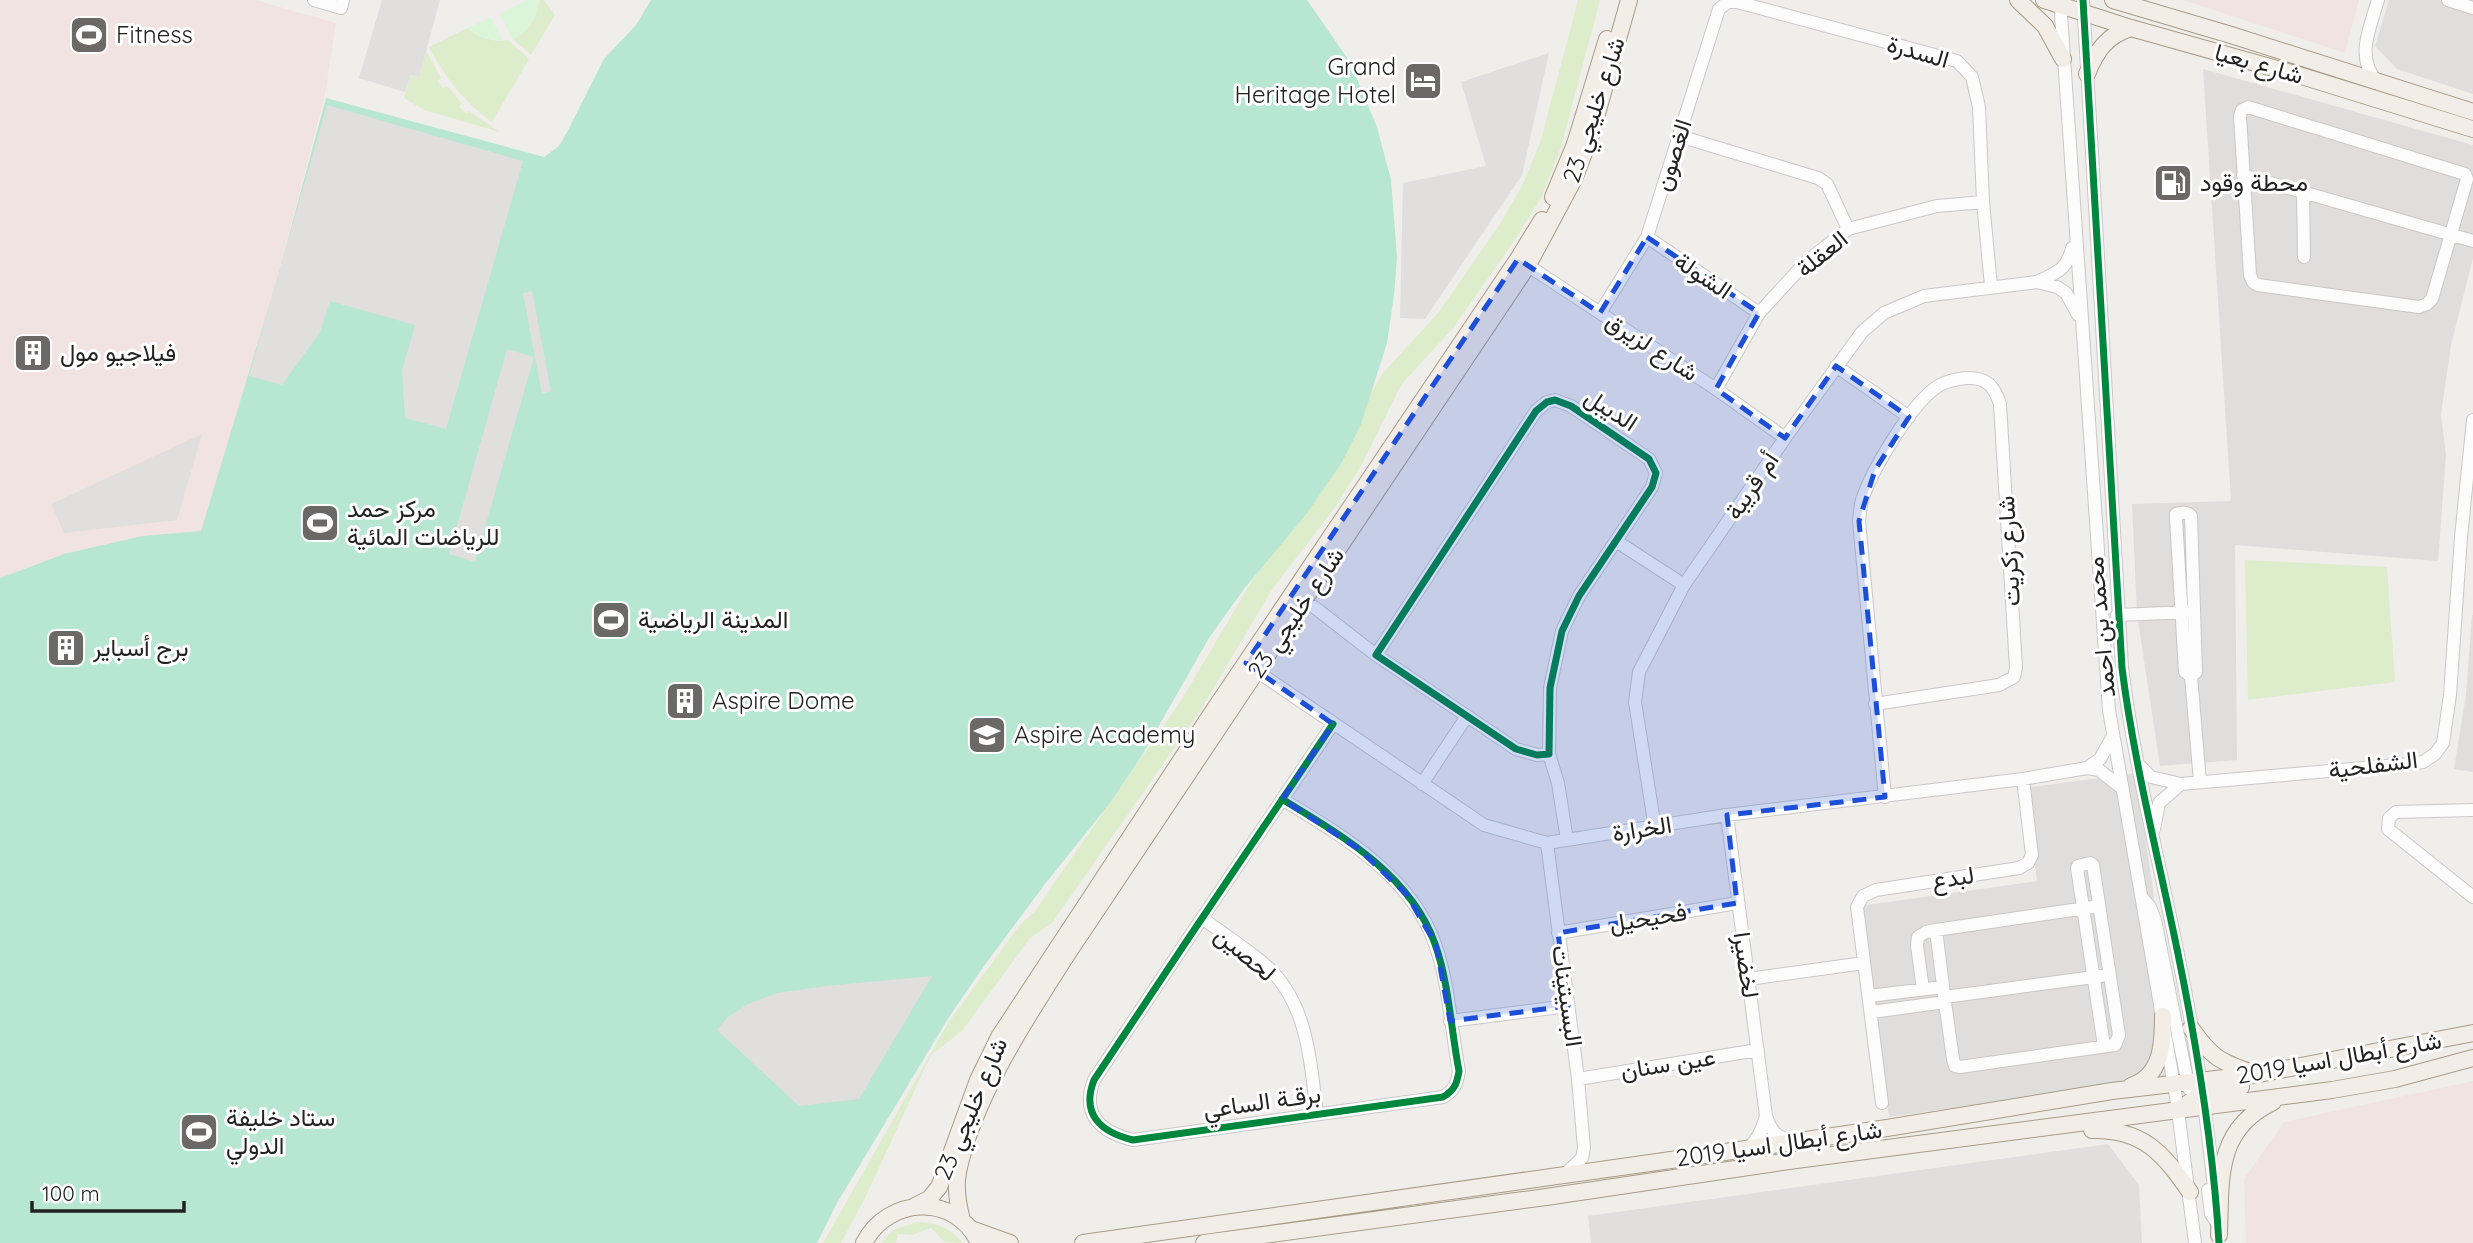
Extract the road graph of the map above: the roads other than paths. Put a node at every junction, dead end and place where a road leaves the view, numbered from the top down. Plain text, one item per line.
1 (314, 0) edge
2 (1619, 0) edge
3 (1629, 0) edge
4 (2018, 0) edge
5 (2113, 0) edge
6 (2134, 0) edge
7 (2378, 0) edge
8 (2448, 0) edge
9 (1737, 2) joint
10 (2055, 2) edge
11 (336, 3) edge
12 (2083, 6) edge
13 (2473, 8) edge
14 (2159, 14) junction
15 (2131, 28) junction
16 (2366, 42) junction
17 (1608, 57) junction
18 (2063, 60) junction
19 (2336, 69) junction
20 (2087, 74) junction
21 (2379, 84) junction
22 (2473, 113) edge
23 (2473, 129) edge
24 (1679, 136) junction
25 (2243, 175) junction
26 (2304, 192) junction
27 (1983, 202) junction
28 (1848, 229) junction
29 (2451, 234) junction
30 (1647, 237) junction
31 (2075, 238) junction
32 (2473, 241) edge
33 (2304, 257) dead end
34 (1523, 262) junction
35 (2037, 282) junction
36 (1992, 286) junction
37 (1600, 313) junction
38 (1759, 313) junction
39 (2081, 322) junction
40 (1836, 366) junction
41 (1716, 389) junction
42 (1909, 417) junction
43 (2473, 420) edge
44 (1785, 438) junction
45 (1616, 541) junction
46 (1684, 585) junction
47 (1314, 607) dead end
48 (2188, 612) junction
49 (2117, 615) junction
50 (1376, 655) junction
51 (1252, 667) junction
52 (1875, 704) junction
53 (1467, 716) junction
54 (1333, 724) junction
55 (2113, 736) junction
56 (1549, 754) junction
57 (2138, 764) junction
58 (2087, 768) junction
59 (2023, 779) junction
60 (2200, 782) junction
61 (1422, 784) junction
62 (2181, 784) junction
63 (2122, 788) junction
64 (1885, 797) junction
65 (1282, 799) junction
66 (2473, 810) edge
67 (1727, 815) junction
68 (1655, 828) junction
69 (1567, 840) junction
70 (2154, 842) junction
71 (1547, 843) junction
72 (2141, 897) junction
73 (2473, 897) edge
74 (1737, 903) junction
75 (2101, 906) junction
76 (2084, 909) junction
77 (1202, 918) junction
78 (1936, 930) junction
79 (1558, 933) junction
80 (1062, 950) junction
81 (1864, 963) junction
82 (2110, 975) junction
83 (2095, 977) junction
84 (1748, 979) junction
85 (1923, 989) junction
86 (1945, 995) junction
87 (1869, 996) junction
88 (1568, 1006) junction
89 (1871, 1012) junction
90 (2163, 1016) junction
91 (1450, 1021) junction
92 (2191, 1028) junction
93 (2473, 1033) edge
94 (2104, 1046) junction
95 (1758, 1050) junction
96 (2365, 1056) junction
97 (2473, 1058) edge
98 (2259, 1074) junction
99 (1577, 1079) junction
100 (2112, 1091) junction
101 (2191, 1096) junction
102 (2287, 1096) junction
103 (1882, 1103) dead end
104 (1317, 1114) junction
105 (1766, 1116) junction
106 (2024, 1131) junction
107 (1794, 1142) junction
108 (1584, 1149) junction
109 (1748, 1149) junction
110 (1609, 1168) junction
111 (1565, 1174) junction
112 (2190, 1192) junction
113 (915, 1206) junction
114 (970, 1231) edge
115 (2218, 1234) edge
116 (864, 1243) edge
117 (1010, 1243) edge
118 (1083, 1243) edge
119 (1205, 1243) edge
120 (2196, 1243) edge

1 - 11 street
2 - 17 main road, شارع خليجي 23
3 - 17 main road, شارع خليجي 23
4 - 18 main road
5 - 14 main road, شارع بعيا
6 - 14 main road
7 - 16 street
8 - 13 street
9 - 24 street, الغصون
9 - 27 street, السدرة
10 - 12 main road, شارع بعيا
10 - 18 street, محمد بن احمد
12 - 15 main road, شارع بعيا
12 - 20 street, محمد بن احمد
14 - 19 main road, شارع بعيا
15 - 20 main road
15 - 23 main road, شارع بعيا
16 - 19 street
16 - 21 street
17 - 34 main road, شارع خليجي 23
18 - 31 street, محمد بن احمد
19 - 21 main road, شارع بعيا
20 - 49 street, محمد بن احمد
21 - 22 main road, شارع بعيا
24 - 28 street
24 - 30 street, الغصون
25 - 26 street
25 - 29 street
25 - 29 street
26 - 29 street
26 - 33 street
27 - 28 street, العقلة
27 - 36 street, السدرة
28 - 38 street, العقلة
29 - 32 street
30 - 37 street, الغصون
30 - 38 street, الشولة
31 - 35 street, أم قريبة
31 - 39 street, محمد بن احمد
34 - 37 street, شارع لزيرق
34 - 51 main road, شارع خليجي 23
35 - 36 street, أم قريبة
35 - 39 street, أم قريبة
36 - 40 street, أم قريبة
37 - 41 street, شارع لزيرق
38 - 41 street, العقلة
39 - 55 street, محمد بن احمد
40 - 42 street
40 - 44 street, أم قريبة
41 - 44 street, شارع لزيرق
42 - 52 street, شارع زكريت
42 - 52 street, شارع زكريت
43 - 60 street, الشفلحية
44 - 46 street, أم قريبة
45 - 46 street
45 - 50 street, الديبل
45 - 56 street, الديبل
46 - 68 street, أم قريبة
47 - 50 street
48 - 48 street
48 - 49 street
48 - 60 street
49 - 57 street, محمد بن احمد
50 - 53 street
51 - 54 street, الخرارة
51 - 80 main road, شارع خليجي 23
52 - 64 street, شارع زكريت
53 - 56 street
53 - 61 street
54 - 61 street, الخرارة
54 - 65 street, برقـة الساعي
55 - 58 street
55 - 63 street, محمد بن احمد
56 - 69 street, الديبل
57 - 62 street, الشفلحية
57 - 70 street, محمد بن احمد
58 - 59 street, الخرارة
58 - 63 street
59 - 64 street, الخرارة
59 - 81 street, لبدع
60 - 62 street, الشفلحية
61 - 71 street, الخرارة
62 - 70 street
63 - 72 street, محمد بن احمد
64 - 67 street, الخرارة
65 - 77 street, برقـة الساعي
65 - 91 street, برقـة الساعي
66 - 73 street
67 - 68 street, الخرارة
67 - 74 street, لخضيرا
68 - 69 street, الخرارة
69 - 71 street, الخرارة
70 - 92 street, محمد بن احمد
71 - 79 street, البسيتينات
72 - 90 street, محمد بن احمد
72 - 101 street
74 - 79 street, فحيحيل
74 - 84 street, لخضيرا
75 - 76 street
75 - 76 street
75 - 82 street
76 - 78 street
76 - 83 street
77 - 104 street, لحصين
77 - 104 street, برقـة الساعي
78 - 85 street
78 - 86 street
79 - 88 street, البسيتينات
80 - 113 main road, شارع خليجي 23
80 - 114 main road, شارع خليجي 23
81 - 84 street
81 - 87 street, لبدع
82 - 83 street
82 - 94 street
83 - 86 street
83 - 94 street
84 - 95 street, لخضيرا
85 - 86 street
85 - 87 street
86 - 89 street
86 - 94 street
87 - 89 street, لبدع
88 - 91 street
88 - 99 street, البسيتينات
89 - 103 street, لبدع
90 - 100 main road
90 - 101 street, محمد بن احمد
91 - 104 street, برقـة الساعي
92 - 98 main road
92 - 101 street, محمد بن احمد
93 - 96 main road, شارع أبطال اسيا 2019
95 - 99 street, عين سنان
95 - 105 street, لخضيرا
96 - 98 main road, شارع أبطال اسيا 2019
96 - 101 main road
97 - 102 main road, شارع أبطال اسيا 2019
98 - 101 main road, شارع أبطال اسيا 2019
99 - 108 street, البسيتينات
100 - 101 main road, شارع أبطال اسيا 2019
100 - 107 main road, شارع أبطال اسيا 2019
101 - 102 main road, شارع أبطال اسيا 2019
101 - 106 main road, شارع أبطال اسيا 2019
101 - 112 street, محمد بن احمد
101 - 115 street
102 - 115 main road
105 - 107 street
105 - 109 street
106 - 112 main road
106 - 119 main road, شارع أبطال اسيا 2019
107 - 109 main road, شارع أبطال اسيا 2019
108 - 110 street
108 - 111 street
109 - 110 main road, شارع أبطال اسيا 2019
110 - 111 main road, شارع أبطال اسيا 2019
111 - 118 main road, شارع أبطال اسيا 2019
112 - 120 street, محمد بن احمد
113 - 114 main road
113 - 116 main road
114 - 117 main road

